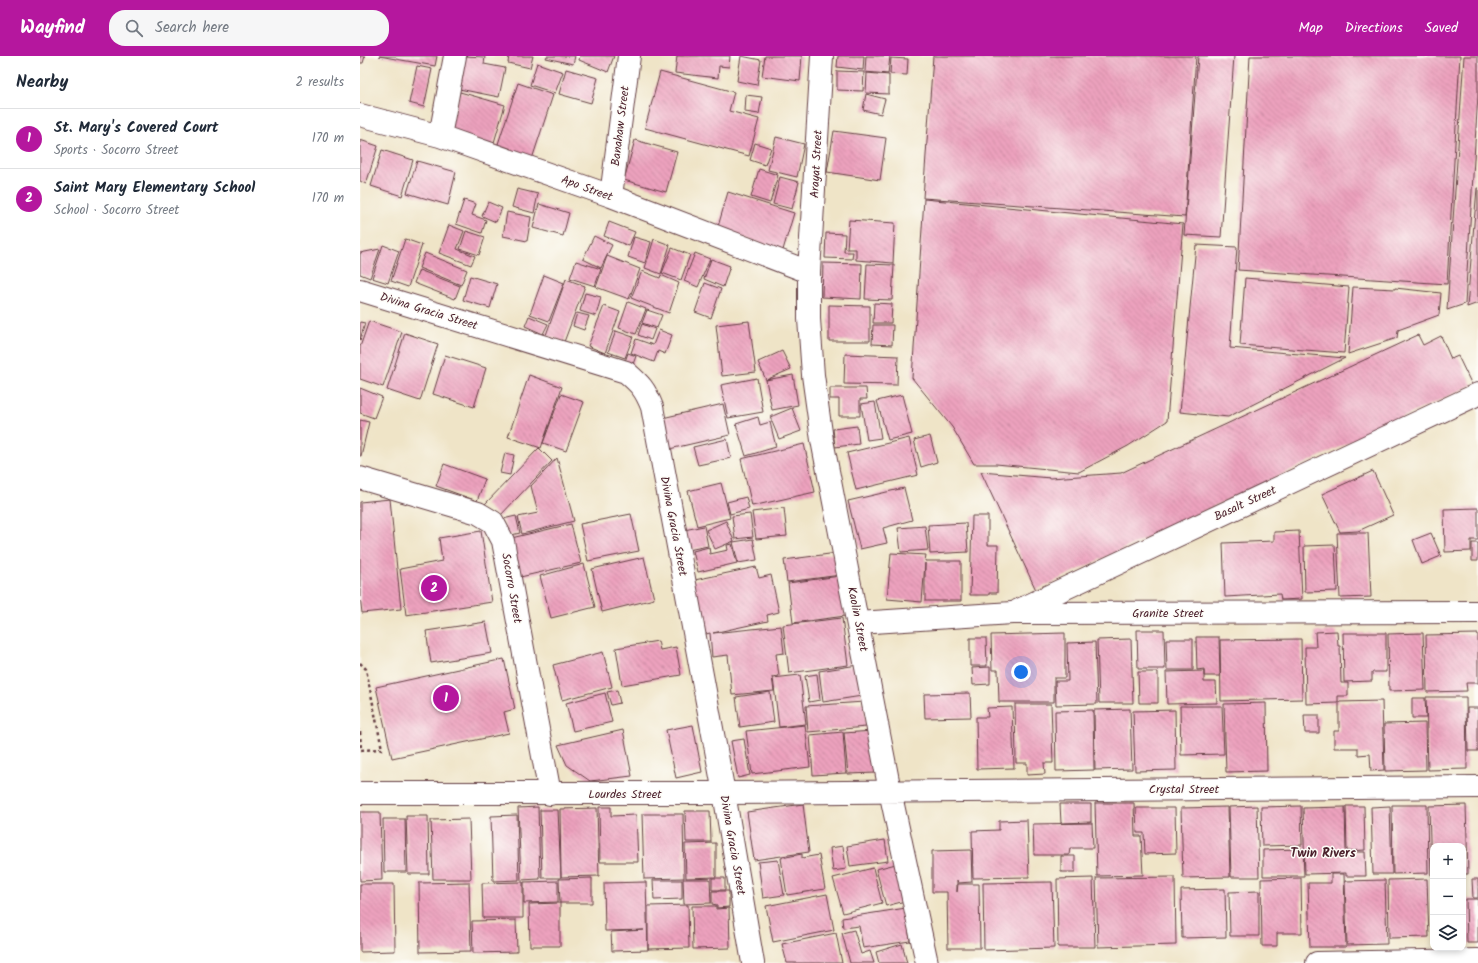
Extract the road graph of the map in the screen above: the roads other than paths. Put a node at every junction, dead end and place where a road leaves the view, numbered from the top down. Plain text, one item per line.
1 (455, 56) edge
2 (629, 56) edge
3 (822, 56) edge
4 (360, 115) edge
5 (440, 136) junction
6 (611, 196) junction
7 (809, 272) junction
8 (360, 290) edge
9 (1478, 394) edge
10 (360, 478) edge
11 (1478, 612) edge
12 (1012, 613) junction
13 (858, 623) junction
14 (1478, 787) edge
15 (890, 791) junction
16 (360, 792) edge
17 (724, 793) junction
18 (550, 794) junction
19 (1478, 960) edge
20 (753, 963) edge
21 (927, 963) edge
22 (1317, 963) edge

1 - 5 street
2 - 6 street, Banahaw Street
3 - 7 street, Arayat Street
4 - 5 street, Apo Street
5 - 6 street, Apo Street
6 - 7 street, Apo Street
7 - 13 street, Kaolin Street
8 - 17 street, Divina Gracia Street
9 - 12 street, Basalt Street
10 - 18 street, Socorro Street
11 - 12 street, Granite Street
12 - 13 street, Granite Street
13 - 15 street, Kaolin Street
14 - 15 street, Crystal Street
15 - 17 street, Lourdes Street
15 - 21 street, Kaolin Street
16 - 18 street, Lourdes Street
17 - 18 street, Lourdes Street
17 - 20 street, Divina Gracia Street
19 - 22 street

